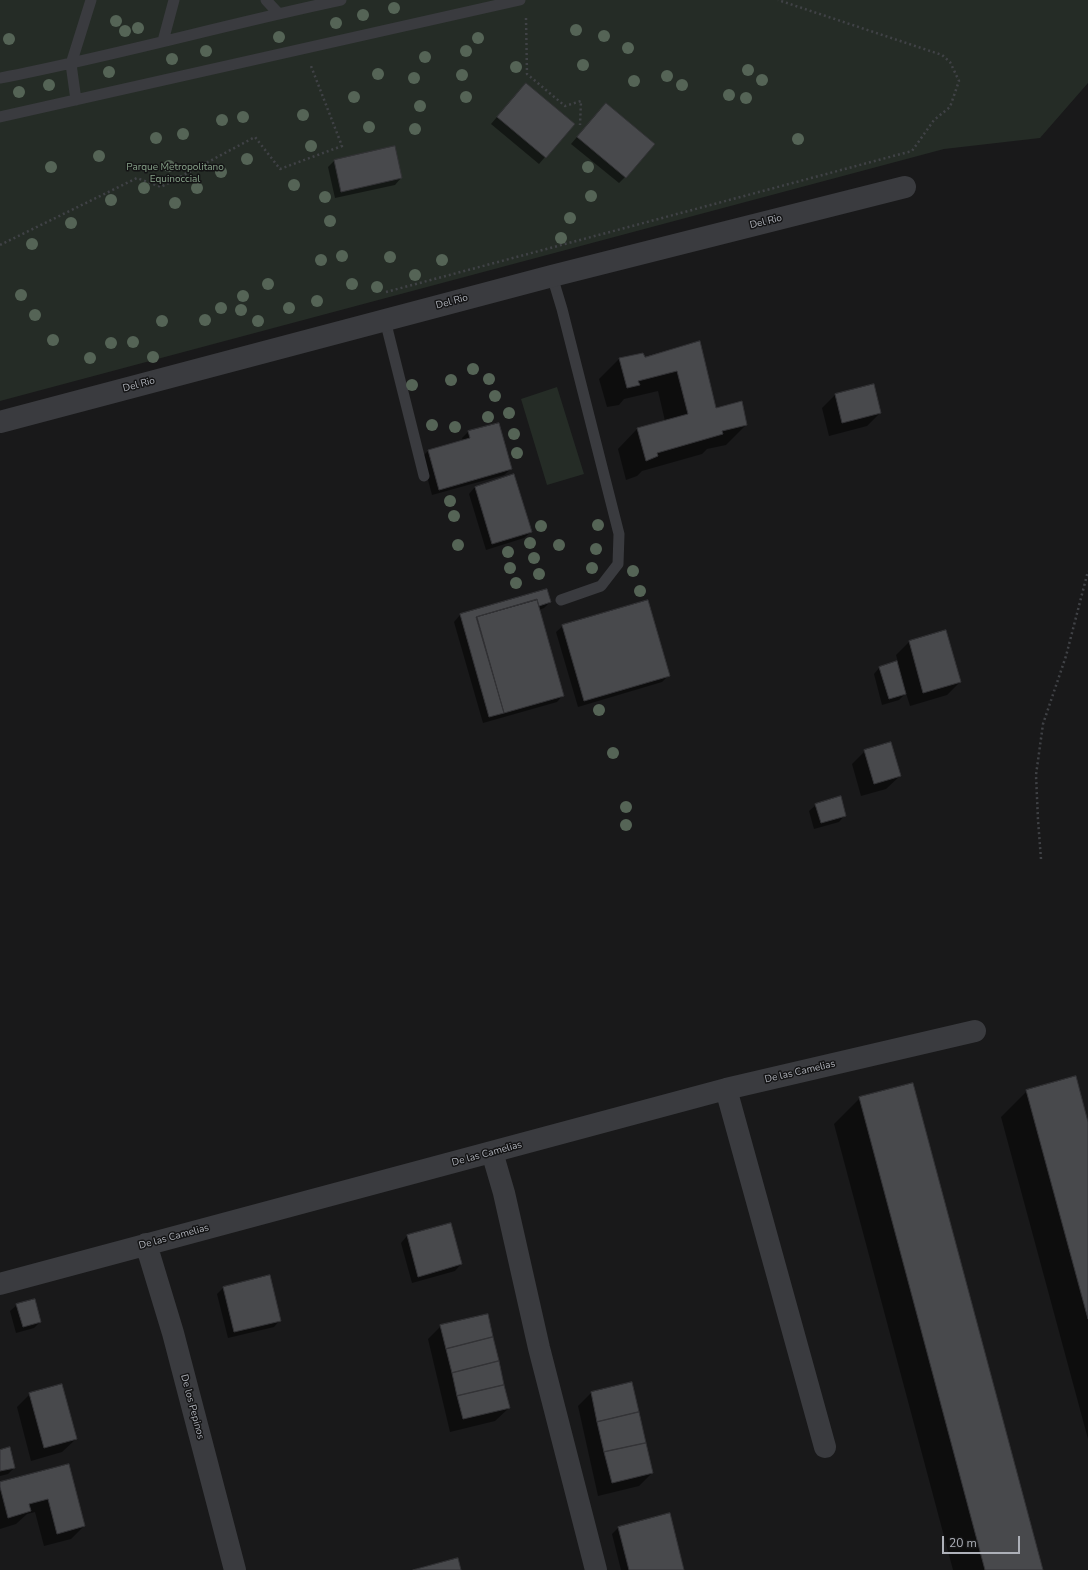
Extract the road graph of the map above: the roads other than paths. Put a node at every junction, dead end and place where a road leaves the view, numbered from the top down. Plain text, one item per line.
1 (91, 0) edge
2 (174, 0) edge
3 (266, 0) edge
4 (341, 0) edge
5 (520, 0) edge
6 (278, 13) junction
7 (163, 41) junction
8 (72, 64) junction
9 (0, 78) edge
10 (76, 100) junction
11 (0, 117) edge
12 (905, 187) dead end
13 (552, 276) junction
14 (385, 320) junction
15 (0, 422) edge
16 (424, 476) dead end
17 (561, 600) dead end
18 (975, 1031) dead end
19 (726, 1089) junction
20 (492, 1152) junction
21 (146, 1244) junction
22 (0, 1284) edge
23 (825, 1447) dead end
24 (235, 1570) edge
25 (596, 1570) edge

1 - 8 lane
2 - 7 lane
3 - 6 lane
4 - 6 lane
5 - 10 lane
6 - 7 lane
7 - 8 lane
8 - 9 lane
8 - 10 lane
10 - 11 lane
12 - 13 street, Del Rio
13 - 14 street, Del Rio
13 - 17 lane
14 - 15 street, Del Rio
14 - 16 lane
18 - 19 street, De las Camelias
19 - 20 street, De las Camelias
19 - 23 street
20 - 21 street, De las Camelias
20 - 25 street
21 - 22 street, De las Camelias
21 - 24 street, De los Pepinos

